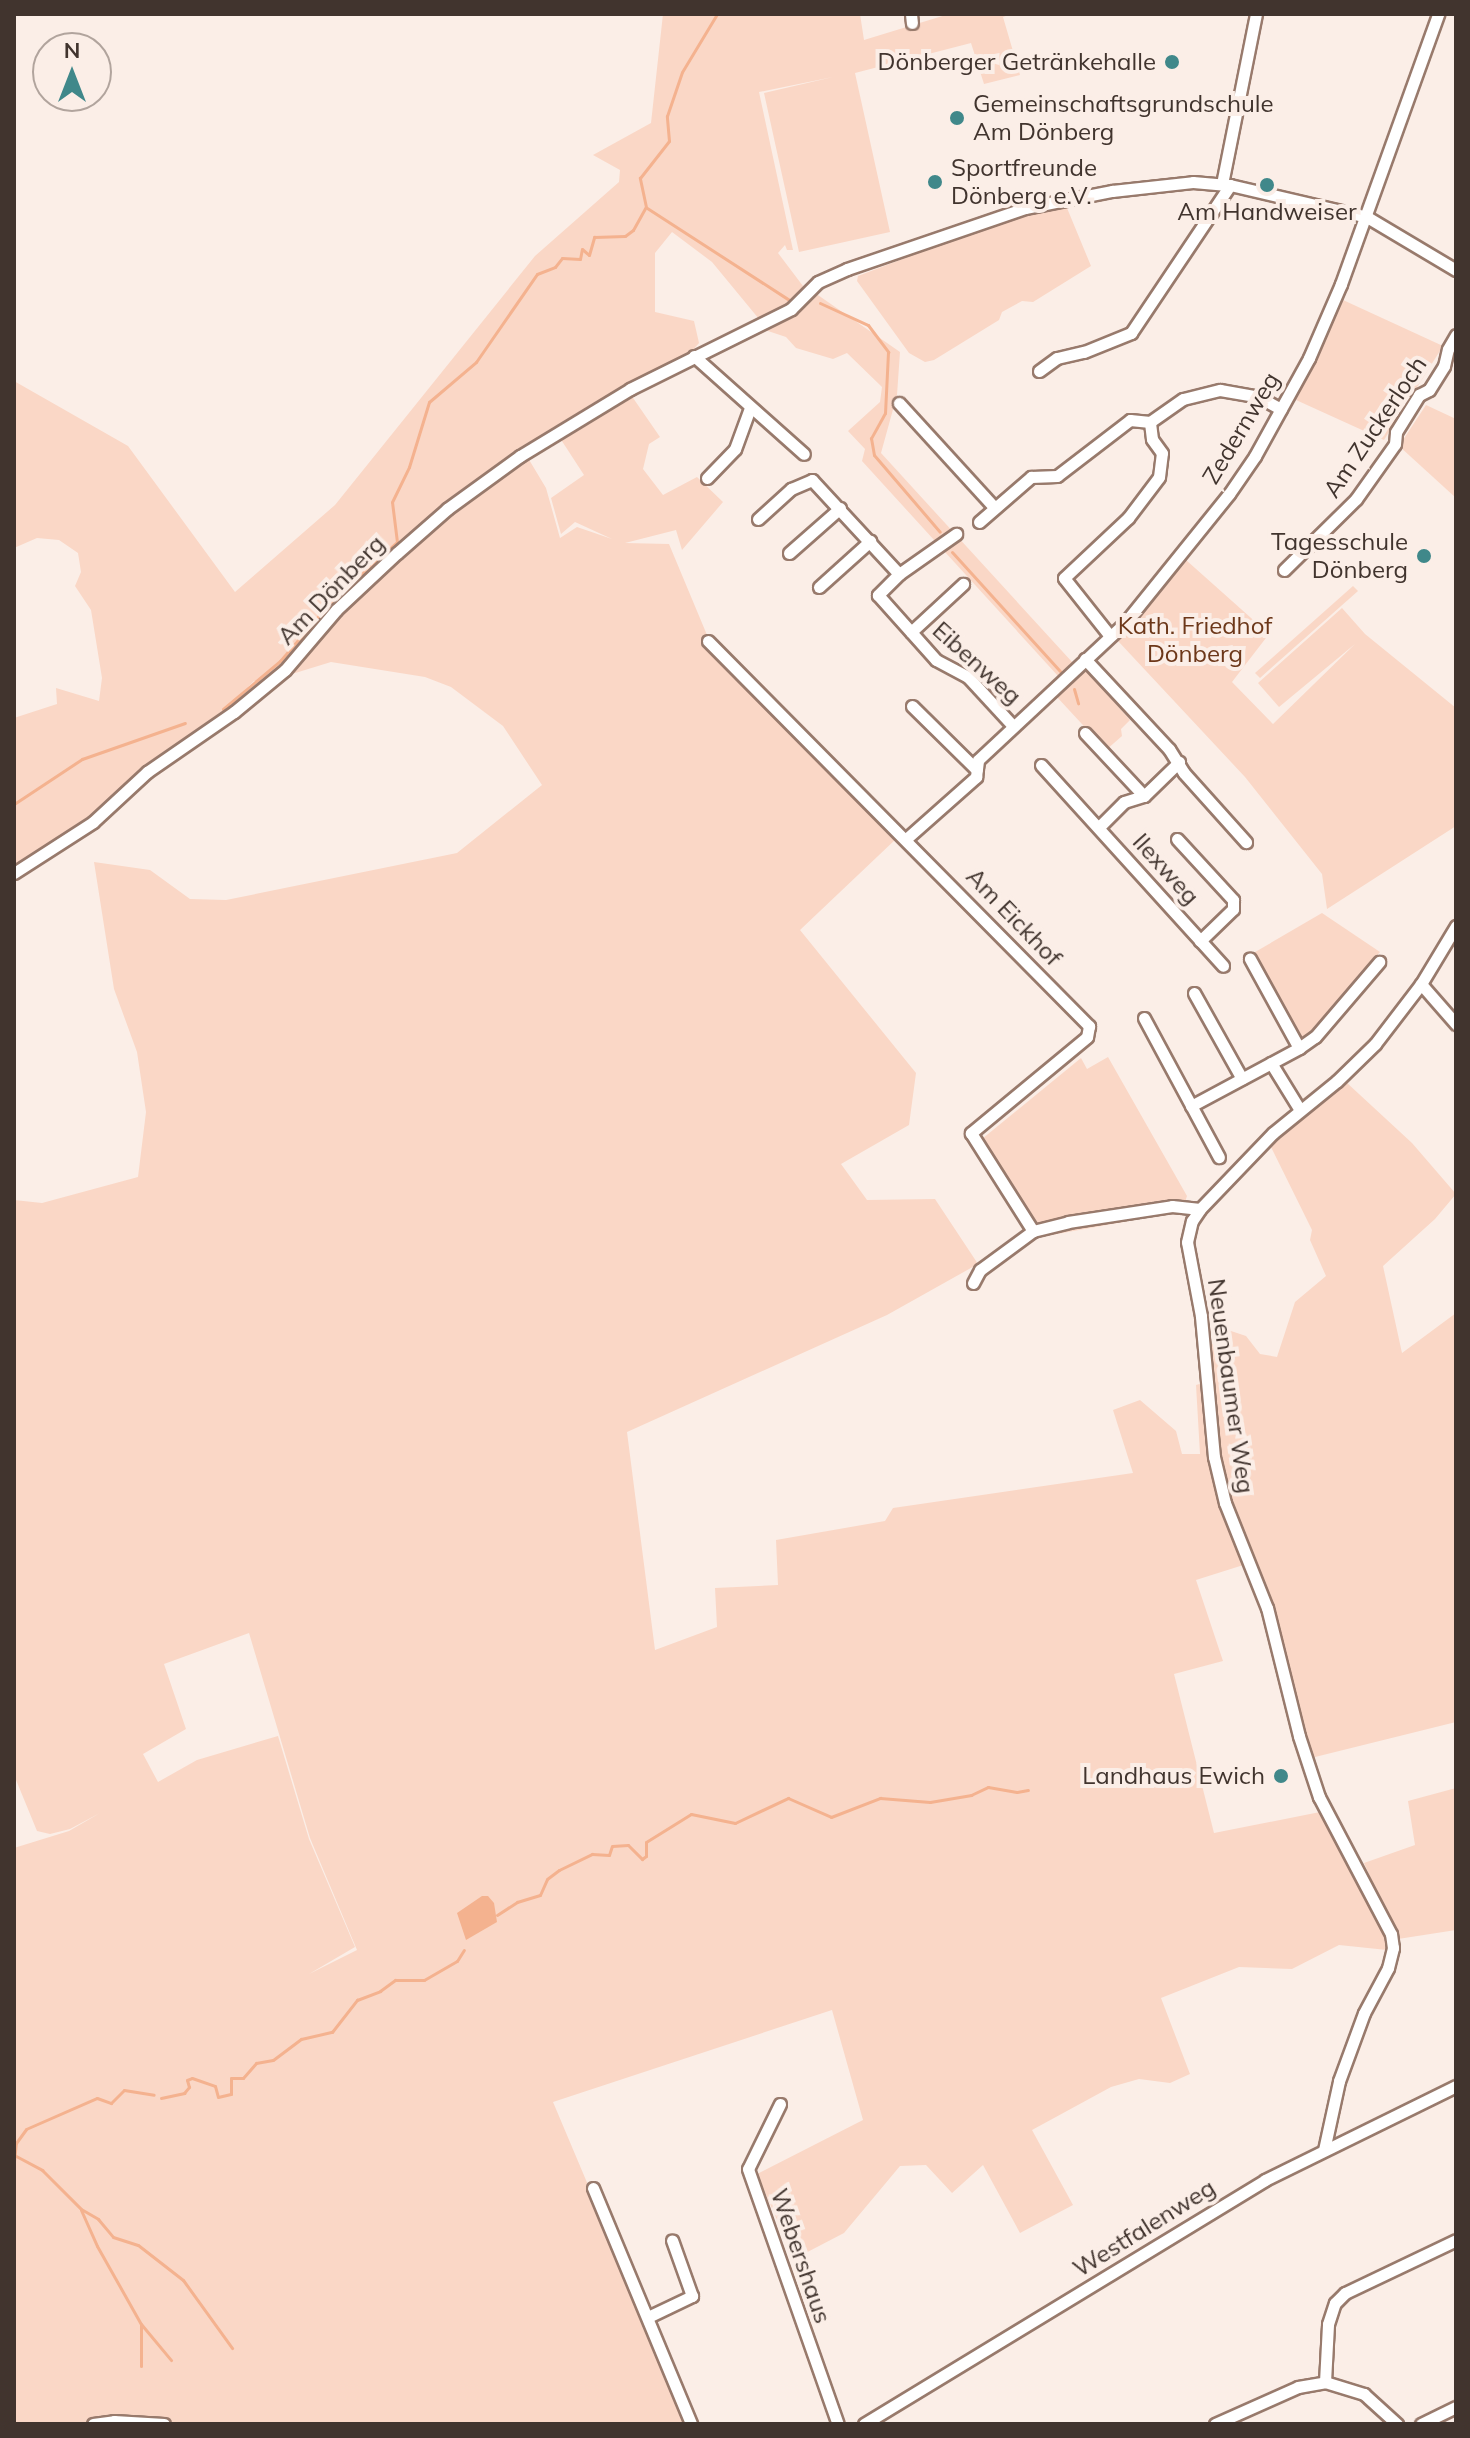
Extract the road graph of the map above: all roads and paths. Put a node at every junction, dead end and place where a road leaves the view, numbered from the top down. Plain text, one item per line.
1 (1256, 14) edge
2 (1438, 14) edge
3 (1226, 185) junction
4 (1367, 217) junction
5 (1456, 270) edge
6 (1456, 335) edge
7 (694, 356) junction
8 (1039, 371) dead end
9 (899, 403) dead end
10 (750, 408) junction
11 (1281, 409) junction
12 (1150, 422) junction
13 (804, 454) dead end
14 (707, 478) dead end
15 (993, 506) junction
16 (840, 508) junction
17 (758, 519) dead end
18 (979, 522) dead end
19 (956, 534) dead end
20 (870, 541) junction
21 (789, 553) dead end
22 (1284, 570) dead end
23 (899, 574) junction
24 (963, 584) dead end
25 (819, 587) dead end
26 (911, 632) junction
27 (1110, 636) junction
28 (708, 641) dead end
29 (1085, 659) junction
30 (912, 706) dead end
31 (1013, 726) junction
32 (1085, 733) dead end
33 (1179, 762) junction
34 (1041, 765) dead end
35 (977, 770) junction
36 (1144, 796) junction
37 (1099, 827) junction
38 (906, 839) junction
39 (1177, 839) dead end
40 (1246, 842) dead end
41 (14, 873) edge
42 (1456, 926) edge
43 (1200, 941) junction
44 (1250, 959) dead end
45 (1379, 962) dead end
46 (1223, 966) dead end
47 (1421, 984) junction
48 (1194, 993) dead end
49 (1144, 1018) dead end
50 (1456, 1024) edge
51 (1299, 1048) junction
52 (1271, 1063) junction
53 (1242, 1079) junction
54 (1191, 1106) junction
55 (1300, 1110) junction
56 (1219, 1157) dead end
57 (1200, 1209) junction
58 (1033, 1231) junction
59 (973, 1283) dead end
60 (1456, 2086) edge
61 (780, 2104) dead end
62 (1324, 2150) junction
63 (593, 2188) dead end
64 (672, 2240) dead end
65 (1456, 2240) edge
66 (648, 2317) junction
67 (1325, 2382) junction
68 (1456, 2407) edge
69 (93, 2424) edge
70 (164, 2424) edge
71 (691, 2424) edge
72 (838, 2424) edge
73 (864, 2424) edge
74 (1215, 2424) edge
75 (1397, 2424) edge
76 (1421, 2424) edge

1 - 3 street
2 - 4 street, Zedernweg
3 - 4 street, Am Dönberg
3 - 7 street, Am Dönberg
3 - 8 street
4 - 5 street, Am Dönberg
4 - 11 street, Zedernweg
6 - 22 street, Am Zuckerloch
7 - 10 street
7 - 41 street, Am Dönberg
9 - 15 street
10 - 13 street
10 - 14 street
11 - 12 street
11 - 27 street, Zedernweg
12 - 15 street
12 - 27 street
15 - 18 street
16 - 17 street
16 - 20 street
16 - 21 street
19 - 23 street, Eibenweg
20 - 23 street
20 - 25 street
23 - 26 street, Eibenweg
24 - 26 street, Eibenweg
26 - 31 street, Eibenweg
27 - 29 street, Zedernweg
28 - 38 street, Am Eickhof
29 - 31 street, Zedernweg
29 - 33 street
30 - 35 street
31 - 35 street, Zedernweg
32 - 36 street, Ilexweg
33 - 36 street, Ilexweg
33 - 40 street
34 - 37 street, Ilexweg
35 - 38 street, Zedernweg
36 - 37 street, Ilexweg
37 - 43 street, Ilexweg
38 - 58 street, Am Eickhof
39 - 43 street, Ilexweg
42 - 47 street, Neuenbaumer Weg
43 - 46 street, Ilexweg
44 - 51 street
45 - 51 street
47 - 50 street
47 - 55 street, Neuenbaumer Weg
48 - 53 street
49 - 54 street
51 - 52 street
52 - 53 street
52 - 55 street
53 - 54 street
54 - 56 street
55 - 57 street, Neuenbaumer Weg
57 - 58 street
57 - 62 street, Neuenbaumer Weg
58 - 59 street
60 - 62 street, Westfalenweg
61 - 72 street, Webershaus
62 - 73 street, Westfalenweg
63 - 66 street
64 - 66 street
65 - 67 street
66 - 71 street
67 - 74 street
67 - 75 street
68 - 76 street
69 - 70 street

